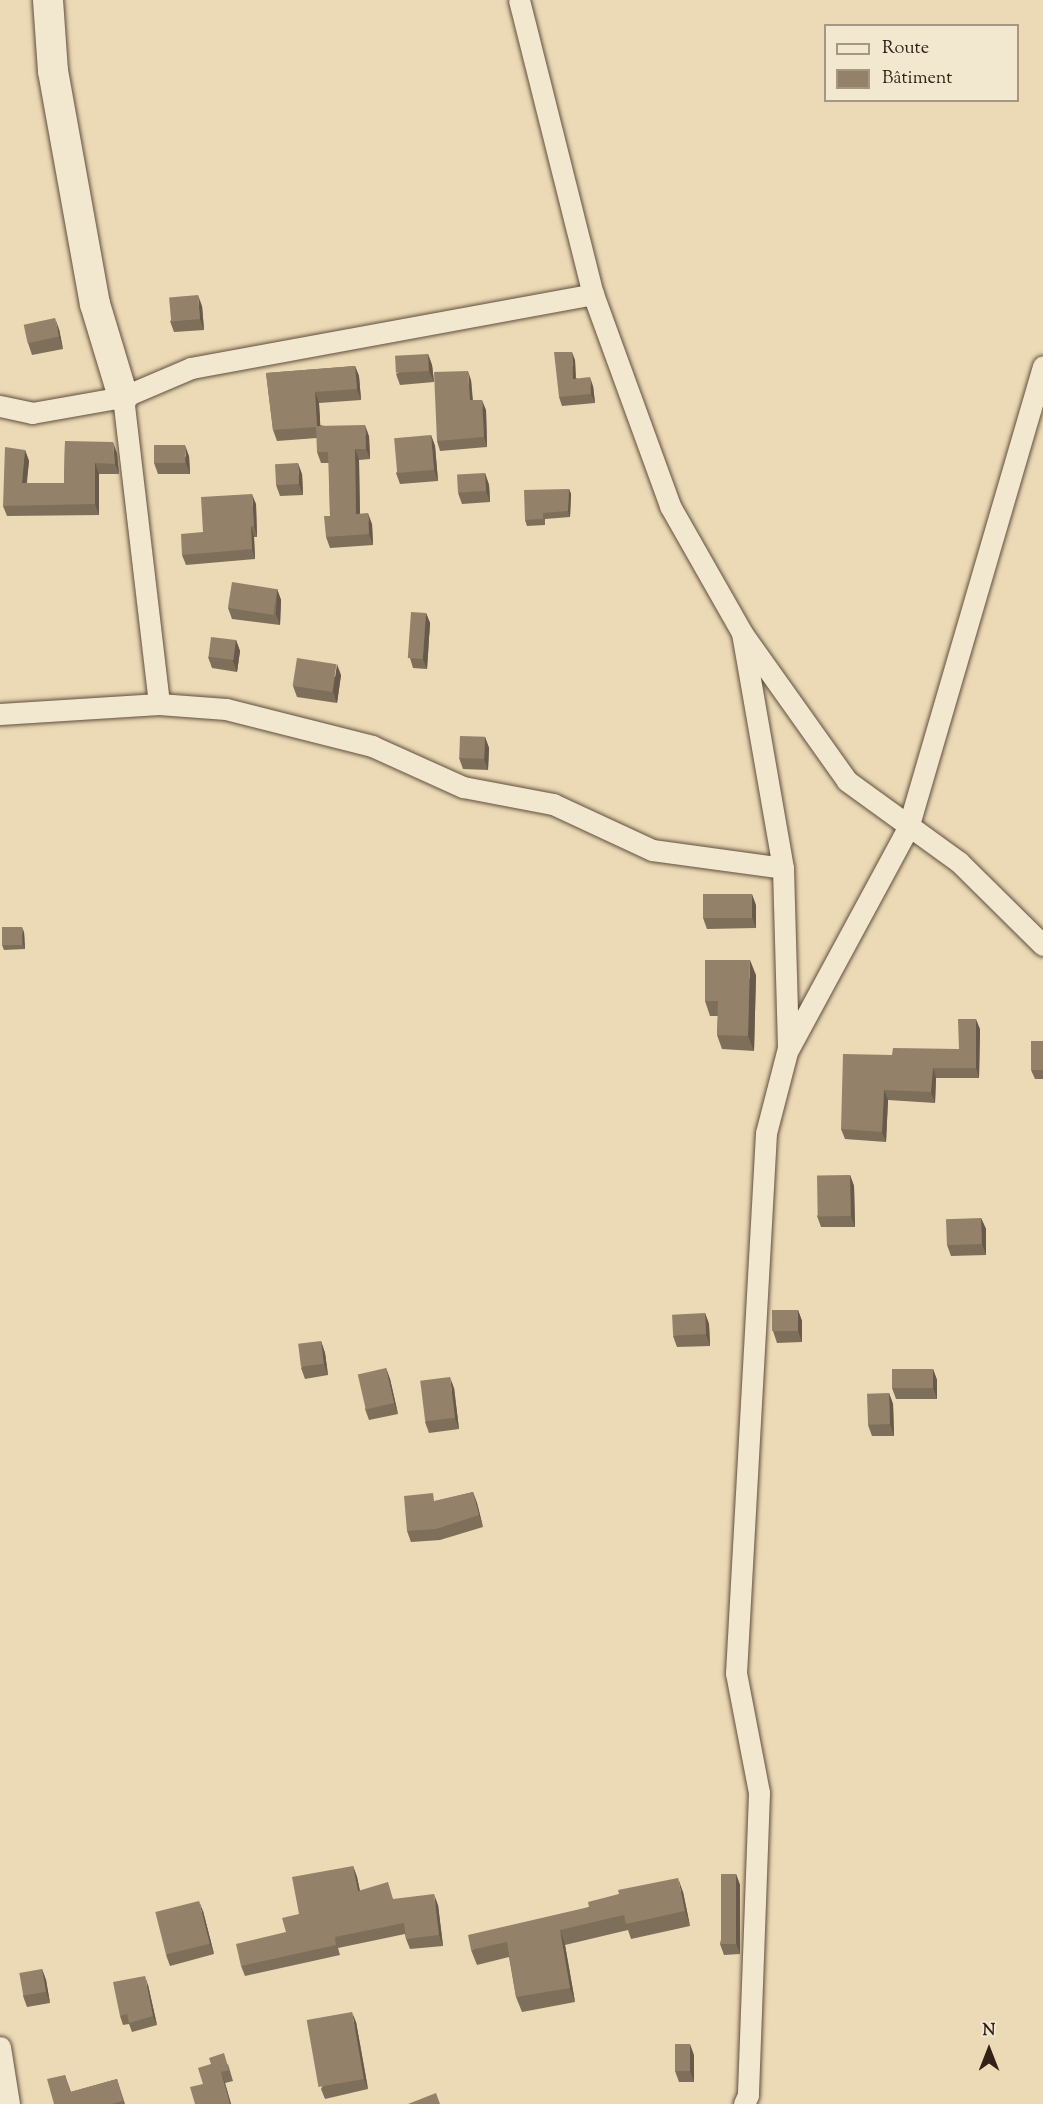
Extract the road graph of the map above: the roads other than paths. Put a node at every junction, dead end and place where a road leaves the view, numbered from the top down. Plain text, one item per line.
1 (48, 0) edge
2 (519, 0) edge
3 (593, 294) junction
4 (1043, 366) edge
5 (123, 397) junction
6 (0, 406) edge
7 (742, 633) junction
8 (159, 704) junction
9 (0, 714) edge
10 (908, 828) junction
11 (783, 868) junction
12 (1043, 945) edge
13 (788, 1048) junction
14 (0, 2047) edge
15 (9, 2104) edge
16 (744, 2104) edge

1 - 5 street
2 - 3 street
3 - 5 street
3 - 7 street
4 - 10 street
5 - 6 street
5 - 8 street
7 - 10 street
7 - 11 street
8 - 9 street
8 - 11 street
10 - 12 street
10 - 13 street
11 - 13 street
13 - 16 street
14 - 15 street

